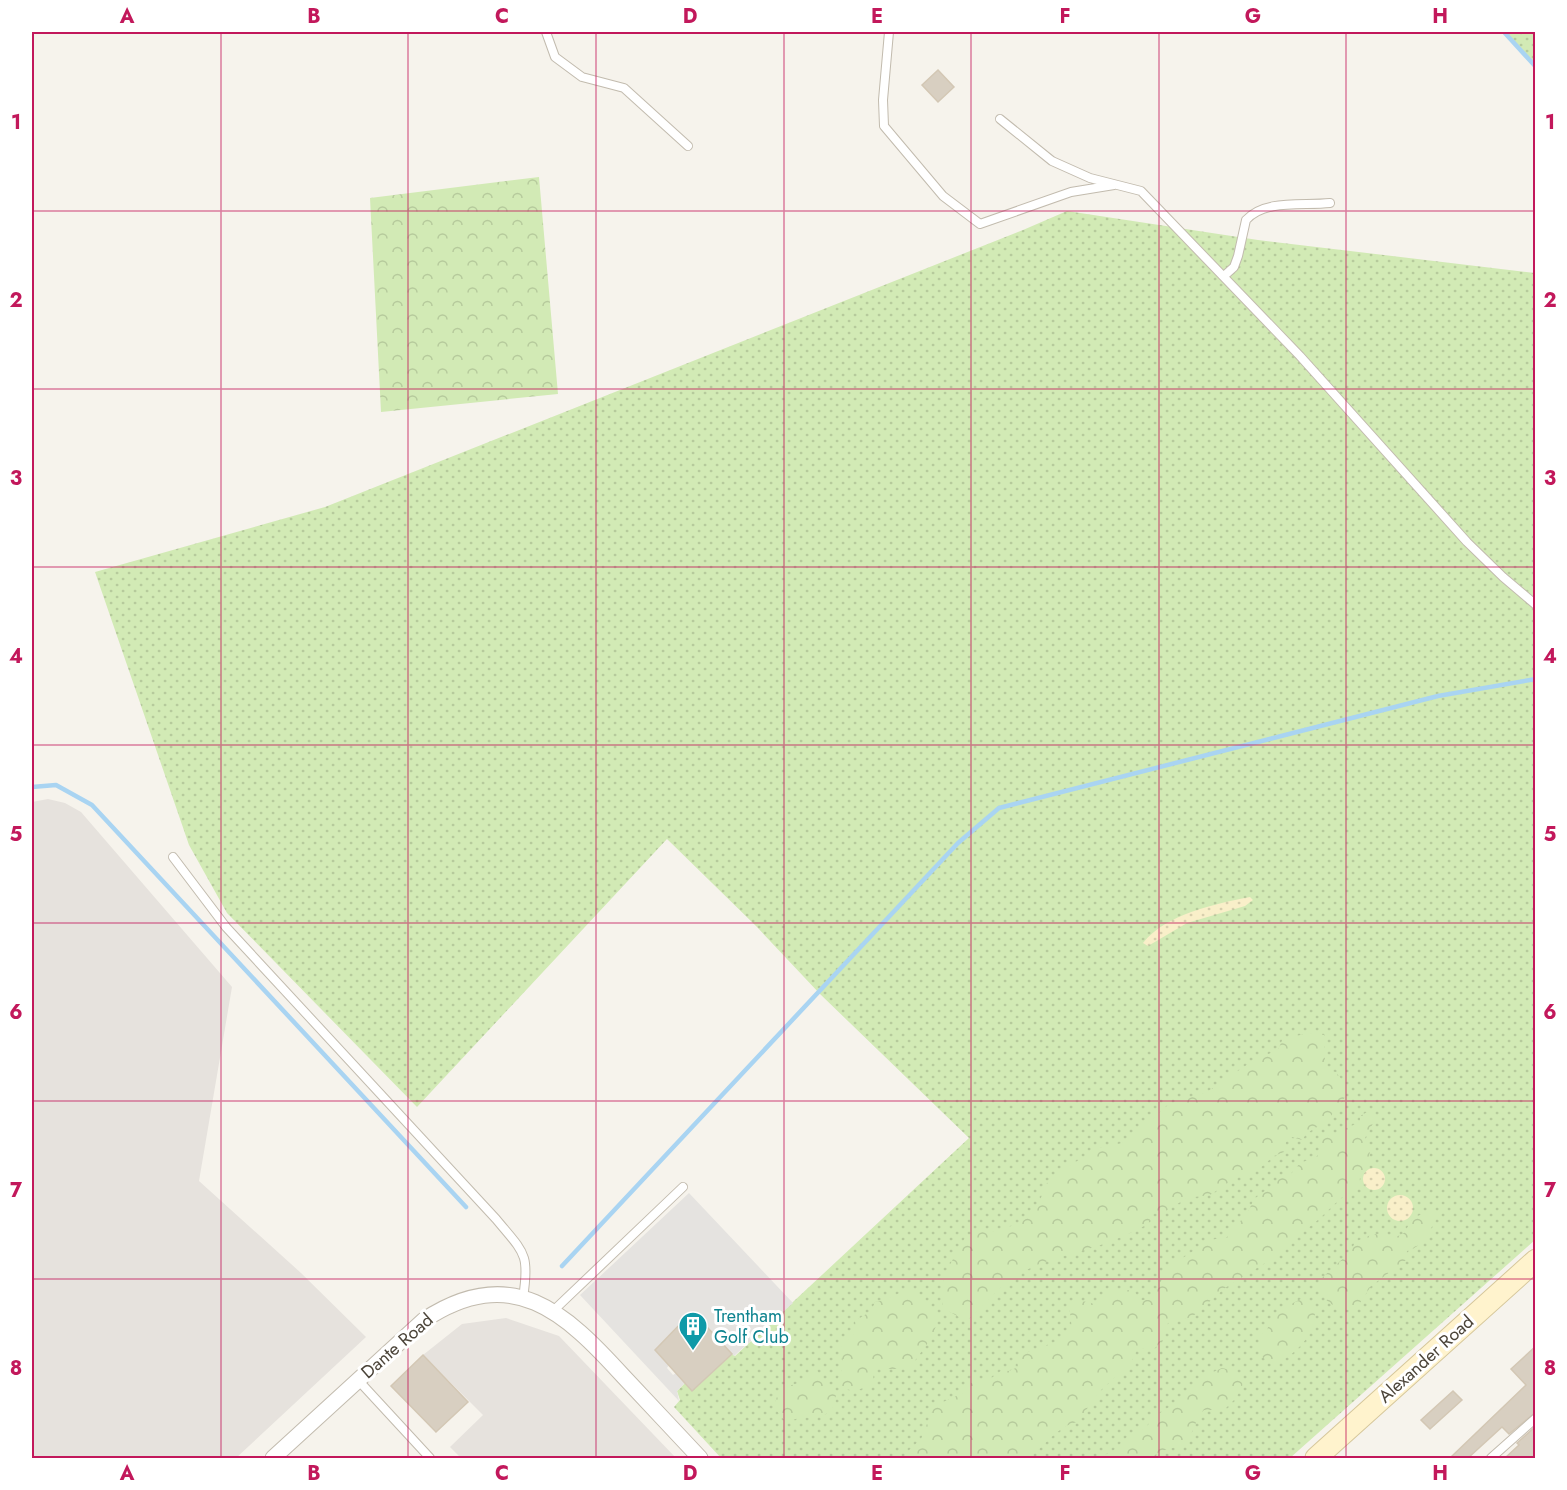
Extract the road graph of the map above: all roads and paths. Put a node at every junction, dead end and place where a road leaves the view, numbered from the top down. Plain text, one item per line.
1 (546, 32) edge
2 (889, 32) edge
3 (1000, 119) dead end
4 (688, 146) dead end
5 (1119, 184) junction
6 (1330, 203) dead end
7 (1224, 276) junction
8 (1536, 605) edge
9 (173, 857) dead end
10 (683, 1186) dead end
11 (1536, 1260) edge
12 (523, 1298) junction
13 (553, 1311) junction
14 (357, 1380) junction
15 (1536, 1418) edge
16 (273, 1458) edge
17 (430, 1458) edge
18 (700, 1458) edge
19 (1316, 1458) edge
20 (1491, 1458) edge

1 - 4 lane
2 - 5 lane
3 - 5 lane
5 - 7 lane
6 - 7 lane
7 - 8 lane
9 - 12 lane
10 - 13 lane
11 - 19 street, Alexander Road
12 - 13 street, Dante Road
12 - 14 street, Dante Road
13 - 18 street, Dante Road
14 - 16 street, Dante Road
14 - 17 lane
15 - 20 lane

